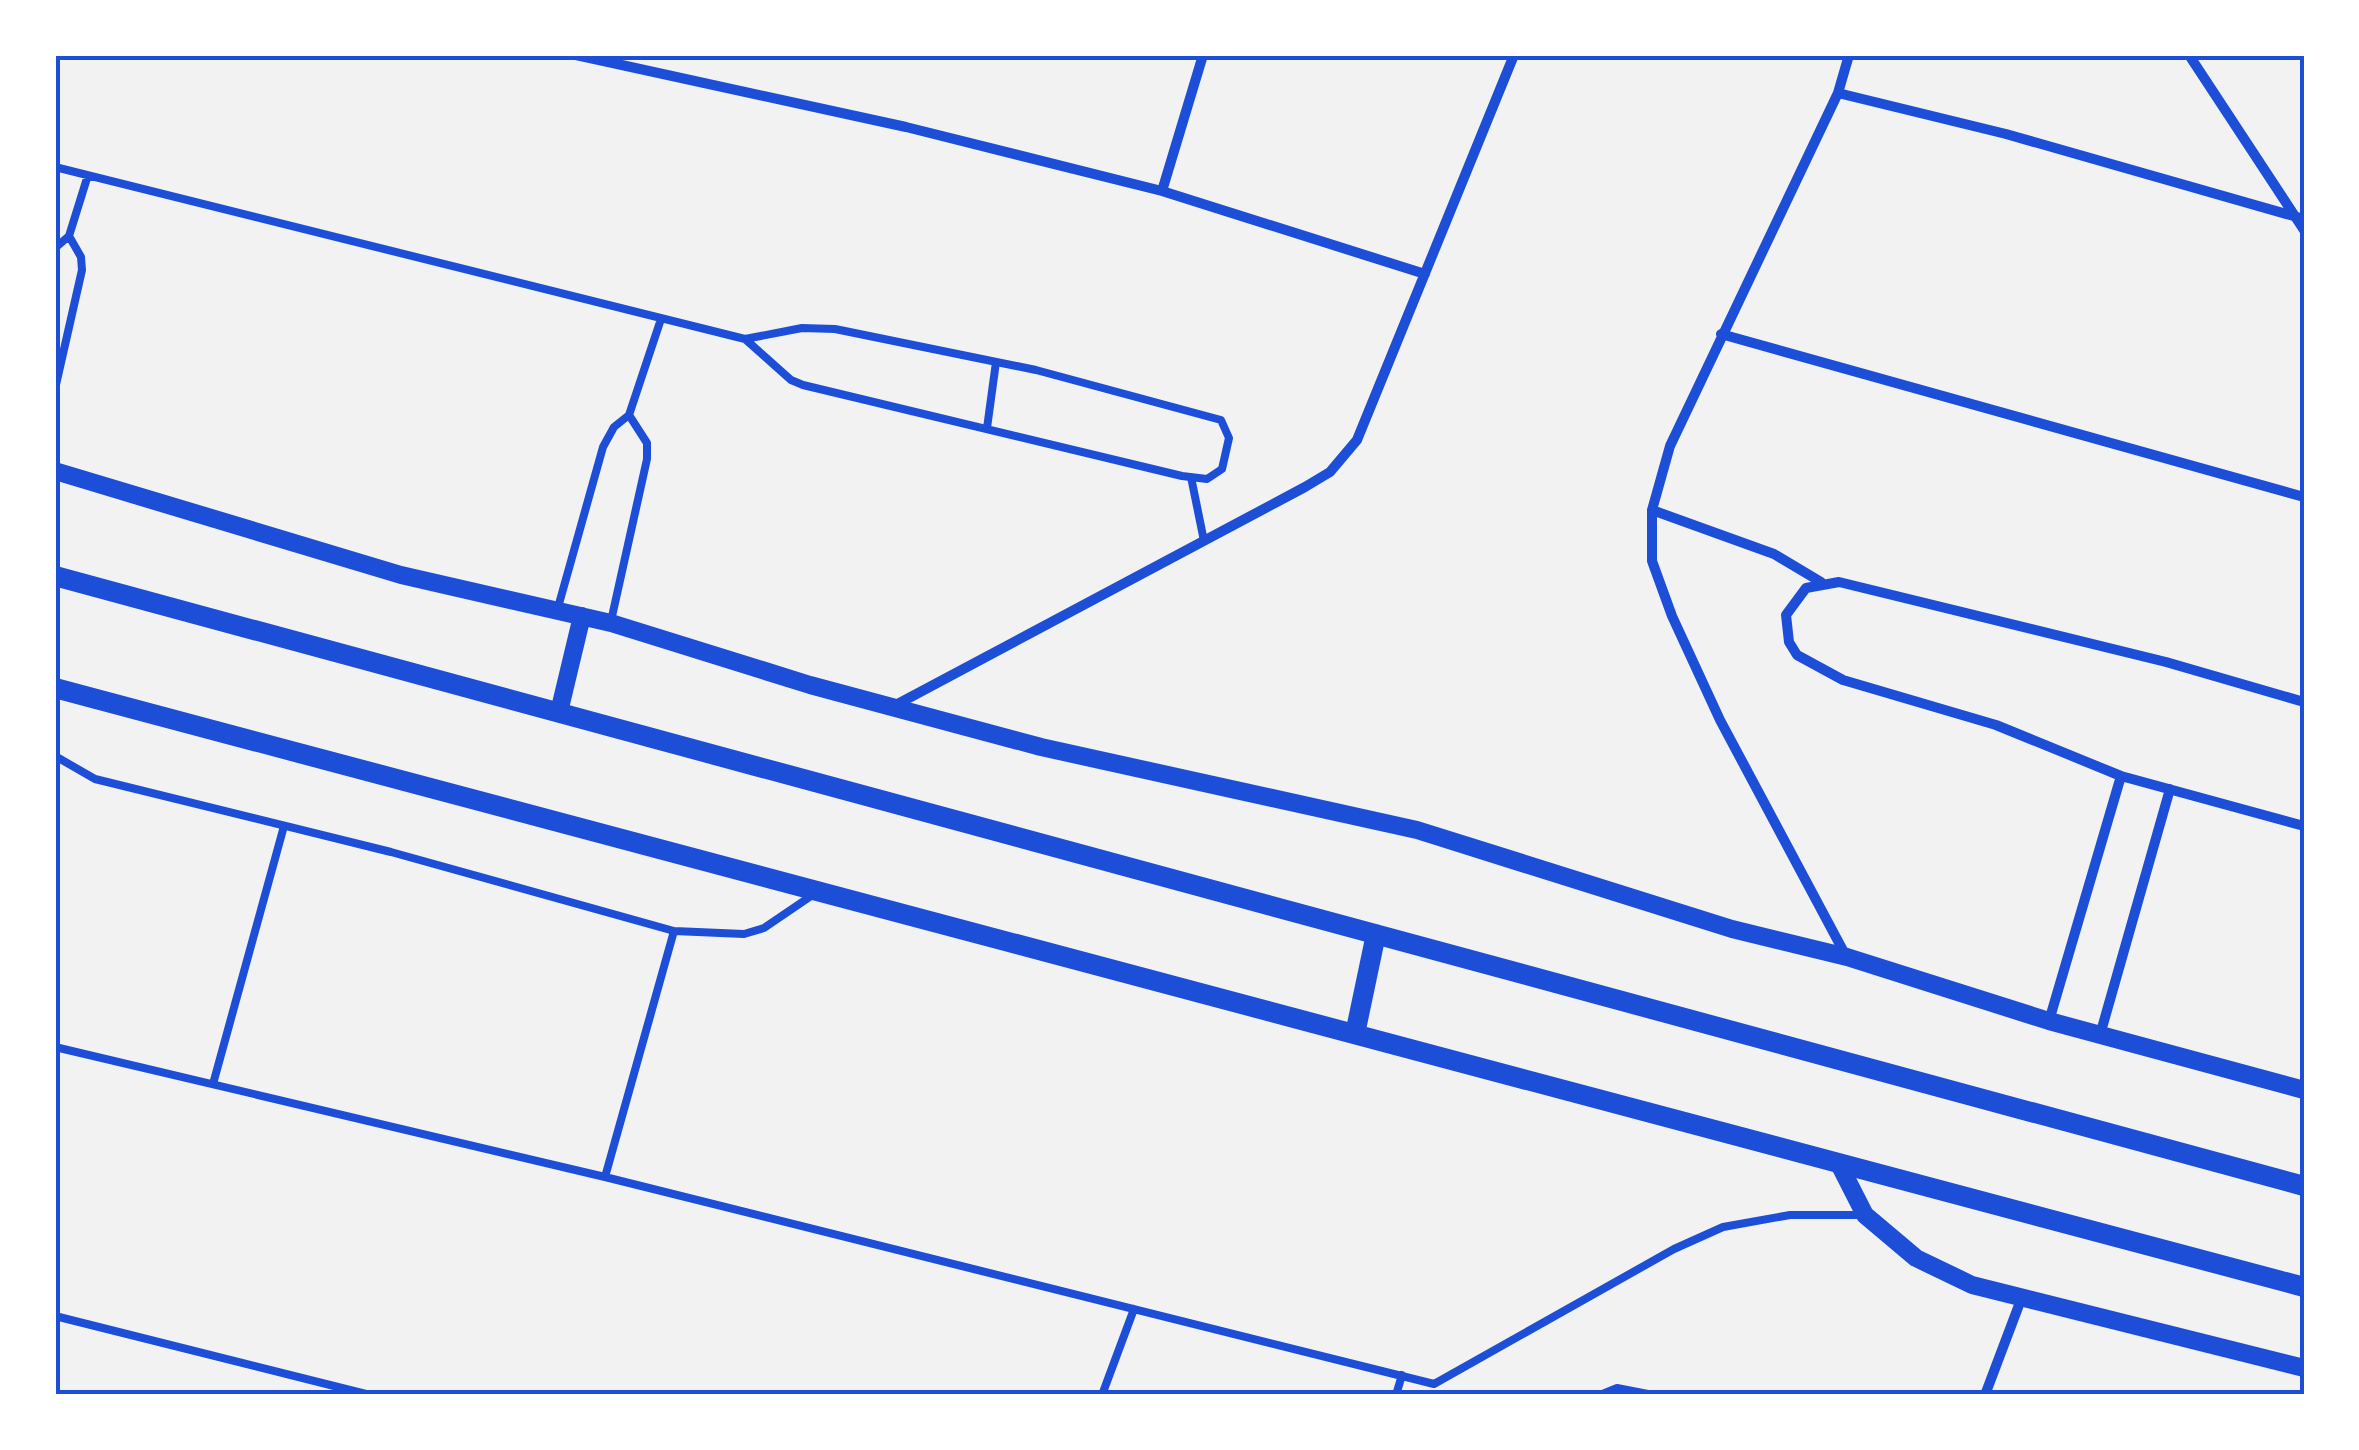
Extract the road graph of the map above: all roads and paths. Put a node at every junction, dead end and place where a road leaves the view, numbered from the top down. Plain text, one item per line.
1 (576, 55) edge
2 (1202, 55) edge
3 (1514, 55) edge
4 (1850, 55) edge
5 (2189, 55) edge
6 (1838, 93) junction
7 (55, 166) edge
8 (88, 174) junction
9 (1162, 192) junction
10 (2299, 218) edge
11 (2304, 230) edge
12 (69, 236) junction
13 (55, 248) edge
14 (1425, 274) junction
15 (661, 319) junction
16 (1721, 334) junction
17 (745, 338) junction
18 (996, 362) junction
19 (55, 389) edge
20 (629, 414) junction
21 (987, 428) junction
22 (55, 471) edge
23 (1190, 477) junction
24 (2304, 496) edge
25 (1652, 510) junction
26 (1204, 541) junction
27 (55, 576) edge
28 (1821, 582) junction
29 (558, 611) junction
30 (582, 616) junction
31 (611, 624) junction
32 (55, 688) edge
33 (2304, 702) edge
34 (891, 707) junction
35 (558, 712) junction
36 (55, 756) edge
37 (2120, 776) junction
38 (2170, 788) junction
39 (284, 826) junction
40 (2304, 826) edge
41 (818, 892) junction
42 (674, 932) junction
43 (1376, 934) junction
44 (1847, 956) junction
45 (2048, 1021) junction
46 (1354, 1034) junction
47 (2100, 1034) junction
48 (55, 1046) edge
49 (213, 1084) junction
50 (2304, 1090) edge
51 (1839, 1164) junction
52 (605, 1176) junction
53 (2304, 1186) edge
54 (1865, 1215) junction
55 (2304, 1288) edge
56 (2022, 1297) junction
57 (1134, 1308) junction
58 (55, 1316) edge
59 (2304, 1368) edge
60 (1402, 1375) junction
61 (370, 1395) edge
62 (1102, 1395) edge
63 (1396, 1395) edge
64 (1600, 1395) edge
65 (1652, 1395) edge
66 (1985, 1395) edge

1 - 9 street
2 - 9 street
3 - 14 street
4 - 6 street
5 - 10 street
6 - 10 street
6 - 16 street
7 - 8 lane
8 - 12 lane
8 - 15 lane
9 - 14 street
10 - 11 street
12 - 13 lane
12 - 19 lane
14 - 26 street
15 - 17 lane
15 - 20 lane
16 - 24 street
16 - 25 street
17 - 18 lane
17 - 21 lane
18 - 21 lane
18 - 23 lane
20 - 29 lane
20 - 31 lane
21 - 23 lane
22 - 29 street
23 - 26 lane
25 - 28 street
25 - 44 street
26 - 34 street
27 - 35 main road
28 - 33 street
28 - 37 street
29 - 30 street
30 - 31 street
30 - 35 street
31 - 34 street
32 - 41 main road
34 - 44 street
35 - 43 main road
36 - 39 lane
37 - 38 street
37 - 45 street
38 - 40 street
38 - 47 street
39 - 42 lane
39 - 49 lane
41 - 42 lane
41 - 46 main road
42 - 52 lane
43 - 46 main road
43 - 53 main road
44 - 45 street
45 - 47 street
46 - 51 main road
47 - 50 street
48 - 49 lane
49 - 52 lane
51 - 54 street
51 - 55 main road
52 - 57 lane
54 - 56 street
54 - 60 lane
56 - 59 street
56 - 66 street
57 - 60 lane
57 - 62 lane
58 - 61 lane
60 - 63 lane
64 - 65 lane

